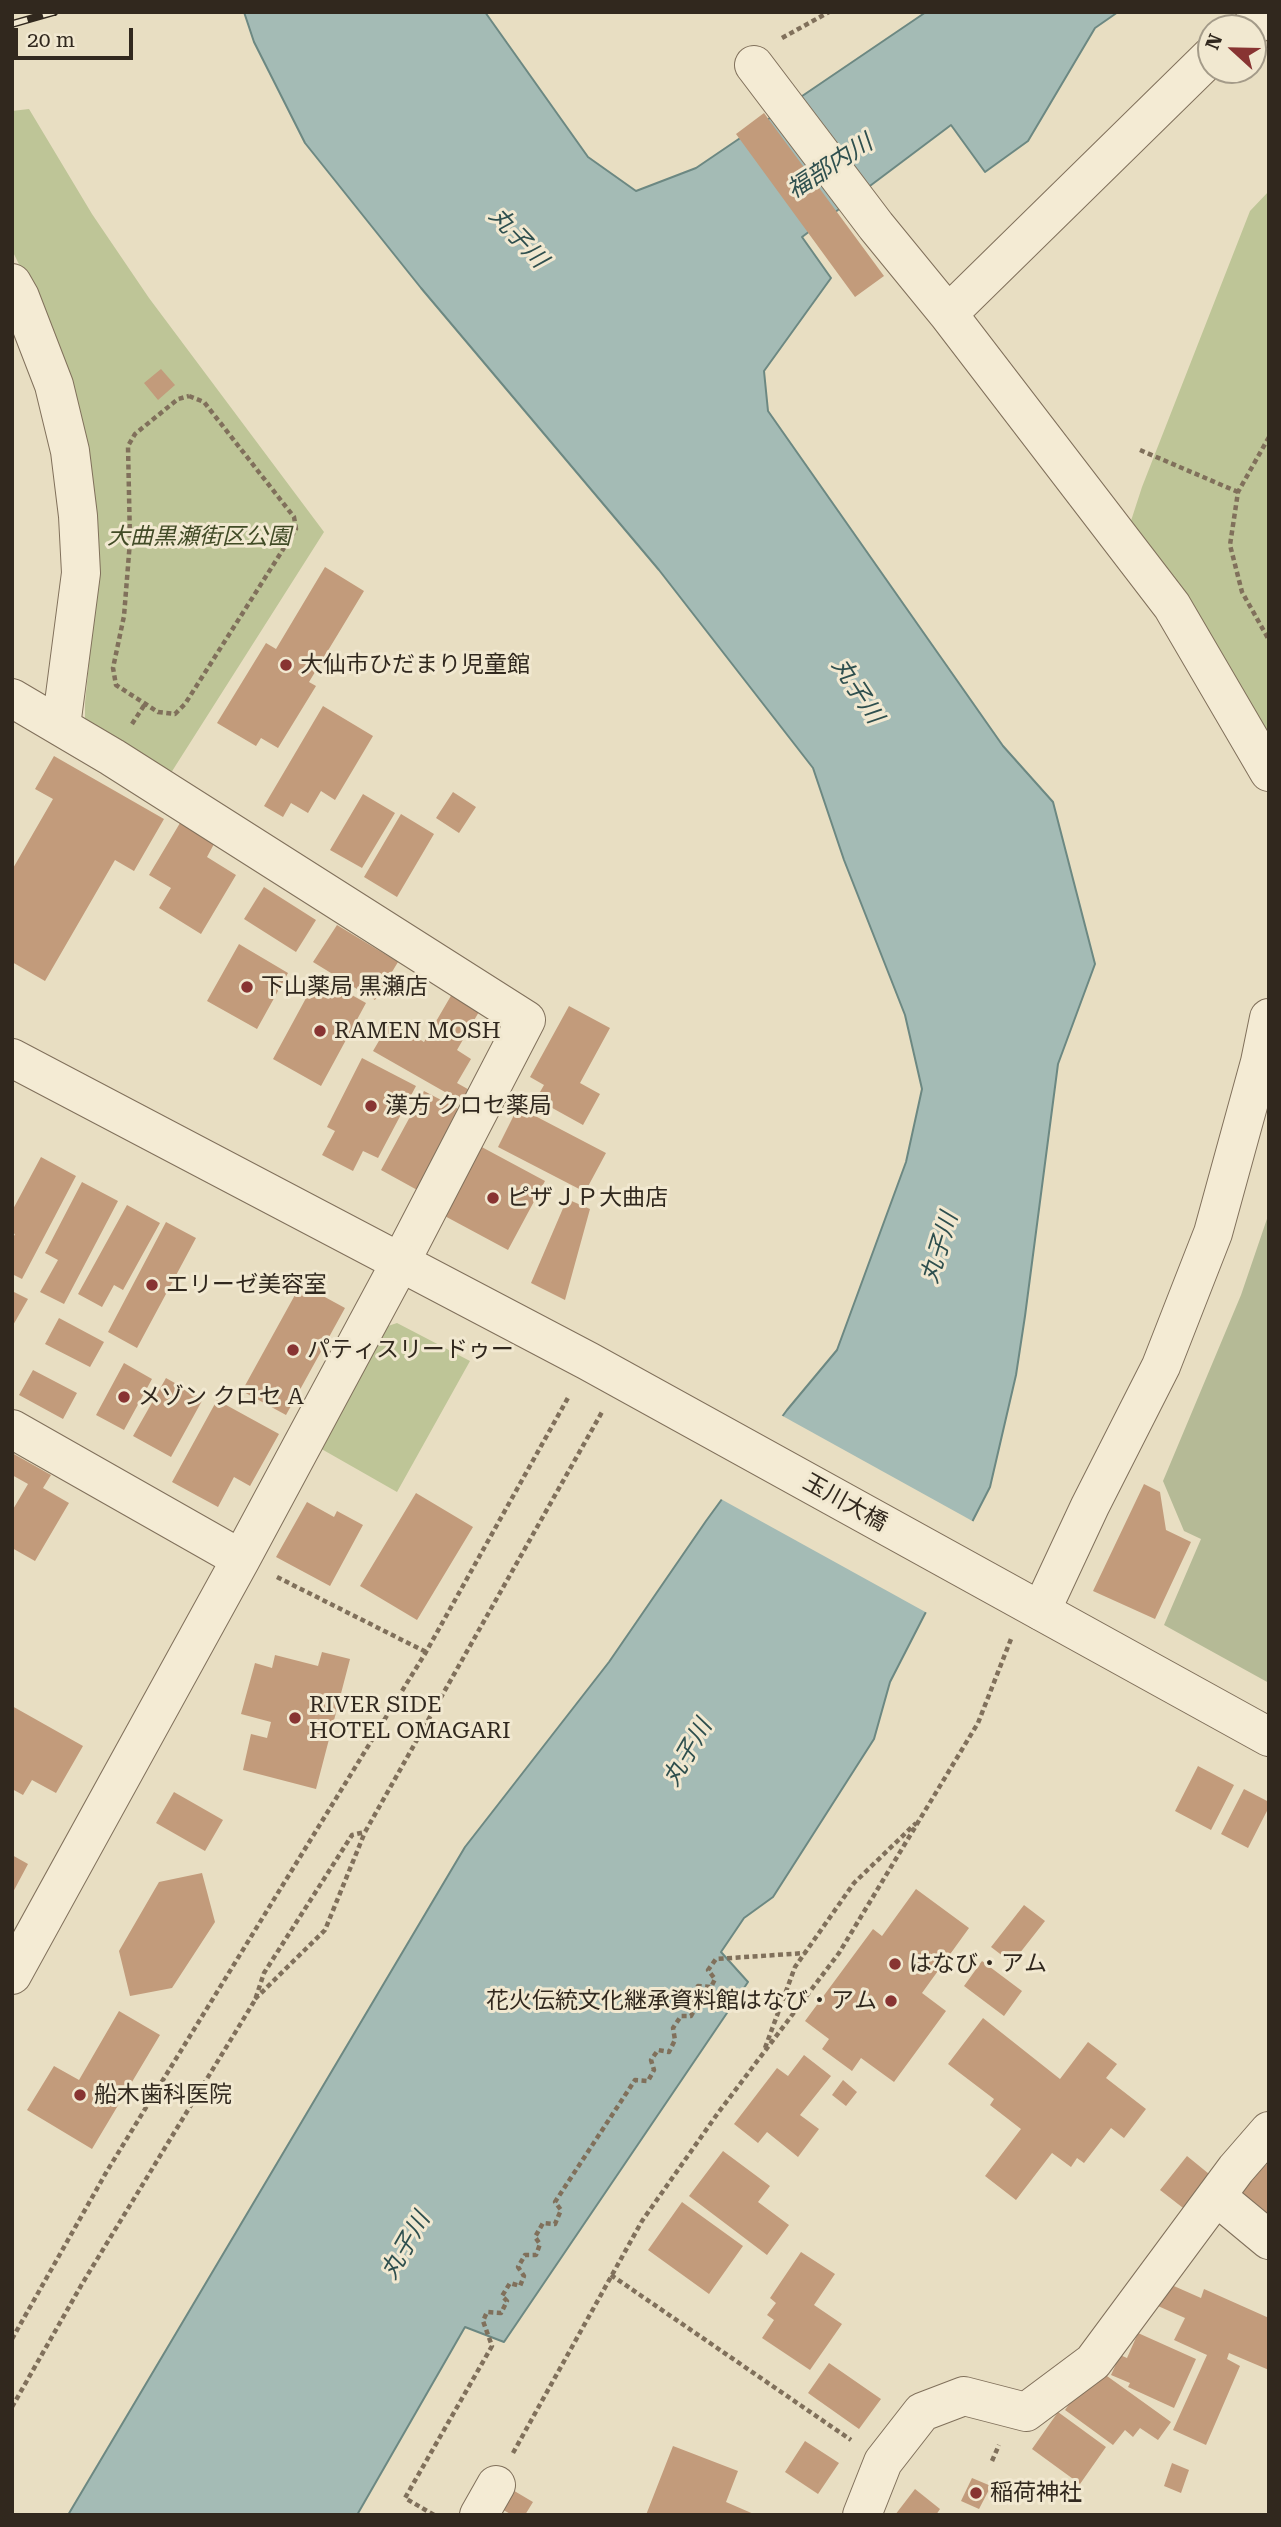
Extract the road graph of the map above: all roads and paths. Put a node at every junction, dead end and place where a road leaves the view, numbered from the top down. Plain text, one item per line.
1 (829, 12) edge
2 (754, 65) joint
3 (1197, 70) edge
4 (12, 283) edge
5 (948, 314) junction
6 (1269, 437) edge
7 (1140, 450) dead end
8 (1238, 492) junction
9 (1269, 640) edge
10 (116, 685) joint
11 (12, 698) edge
12 (61, 726) junction
13 (1269, 772) edge
14 (1269, 1018) edge
15 (12, 1058) edge
16 (400, 1263) junction
17 (619, 1378) junction
18 (12, 1429) edge
19 (241, 1559) junction
20 (1033, 1606) junction
21 (426, 1652) junction
22 (1269, 1737) edge
23 (921, 1818) junction
24 (365, 1832) junction
25 (805, 1953) junction
26 (12, 1975) edge
27 (255, 2000) junction
28 (764, 2052) junction
29 (1269, 2131) edge
30 (1216, 2196) junction
31 (1269, 2240) edge
32 (611, 2275) junction
33 (12, 2339) edge
34 (12, 2407) edge
35 (883, 2462) junction
36 (487, 2500) edge
37 (434, 2515) edge
38 (862, 2515) edge

1 - 2 path
2 - 5 street
3 - 5 street
4 - 12 street
5 - 13 street
6 - 8 path
7 - 8 path
8 - 9 path
10 - 10 path
11 - 12 street
12 - 16 street
14 - 20 street
15 - 16 street, 玉川大橋
16 - 17 street, 玉川大橋
16 - 19 street
17 - 20 street, 玉川大橋
17 - 21 path
17 - 24 path
18 - 19 street
19 - 21 path
19 - 26 street
20 - 22 street, 玉川大橋
20 - 23 path
21 - 33 path
23 - 25 path
23 - 28 path
24 - 27 path
24 - 27 path
25 - 28 path
25 - 37 path
27 - 34 path
28 - 32 path
29 - 30 street
30 - 31 street
30 - 35 street
32 - 35 path
32 - 36 path
35 - 38 street

